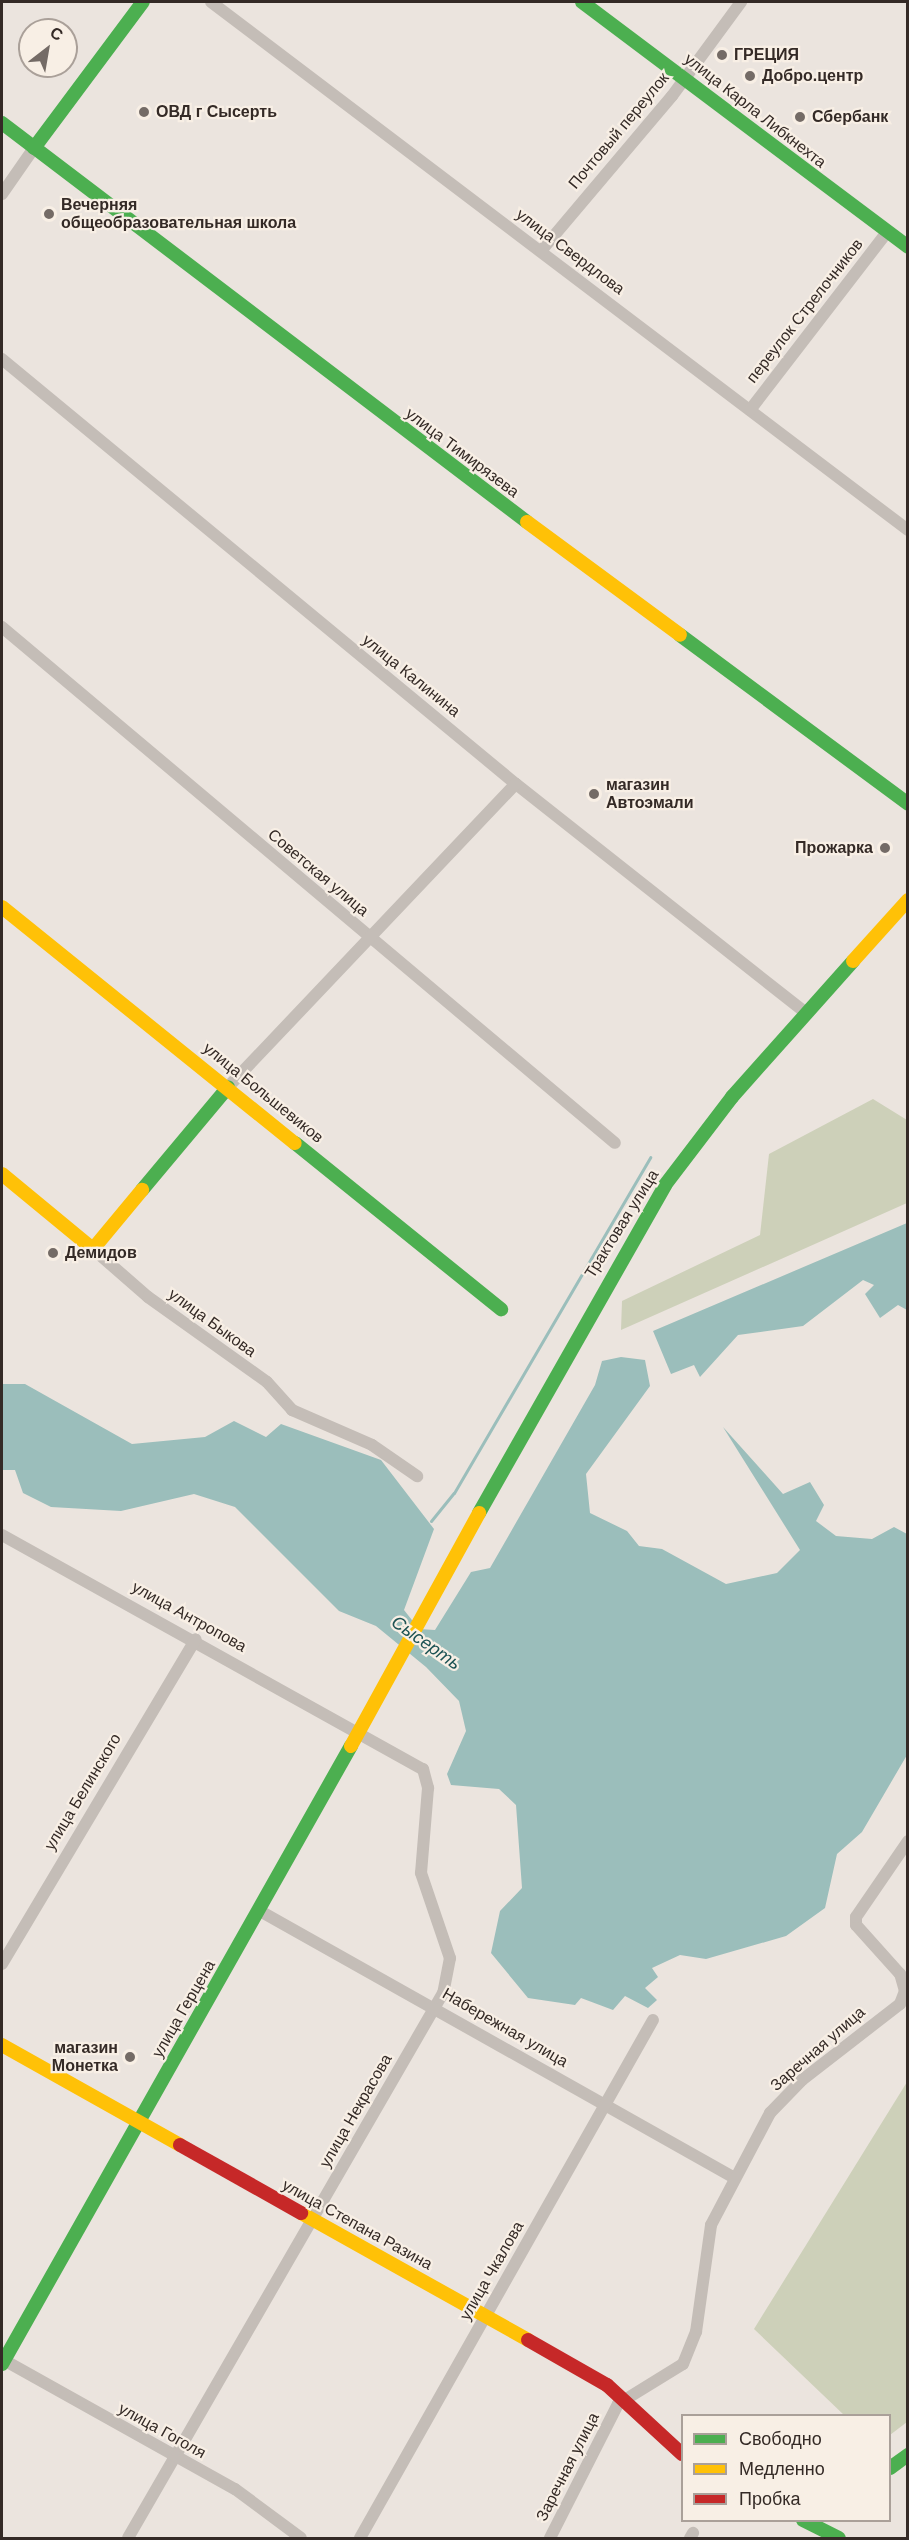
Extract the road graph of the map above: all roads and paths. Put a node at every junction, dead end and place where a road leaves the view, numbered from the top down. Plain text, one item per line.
1 (143, 2) edge
2 (211, 2) edge
3 (582, 2) edge
4 (741, 2) edge
5 (685, 77) junction
6 (2, 123) edge
7 (34, 147) junction
8 (2, 195) edge
9 (887, 232) junction
10 (908, 247) edge
11 (541, 251) junction
12 (2, 359) edge
13 (750, 410) junction
14 (908, 530) edge
15 (2, 627) edge
16 (516, 784) junction
17 (908, 804) edge
18 (908, 900) edge
19 (2, 907) edge
20 (368, 937) junction
21 (805, 1012) junction
22 (228, 1087) junction
23 (615, 1143) dead end
24 (2, 1174) edge
25 (93, 1249) junction
26 (501, 1309) dead end
27 (417, 1476) dead end
28 (2, 1535) edge
29 (196, 1639) junction
30 (390, 1668) joint
31 (358, 1732) junction
32 (423, 1769) joint
33 (908, 1841) edge
34 (260, 1911) junction
35 (2, 1964) edge
36 (435, 2007) junction
37 (653, 2020) dead end
38 (2, 2045) edge
39 (605, 2105) junction
40 (140, 2118) junction
41 (733, 2177) junction
42 (312, 2220) junction
43 (485, 2316) junction
44 (2, 2361) edge
45 (624, 2399) junction
46 (681, 2453) edge
47 (908, 2455) edge
48 (172, 2457) junction
49 (891, 2467) edge
50 (809, 2522) edge
51 (128, 2538) edge
52 (301, 2538) edge
53 (360, 2538) edge
54 (550, 2538) edge
55 (839, 2538) edge

1 - 7 main road
2 - 11 street, улица Свердлова
3 - 5 main road, улица Карла Либкнехта
4 - 5 street, Почтовый переулок
5 - 9 main road, улица Карла Либкнехта
5 - 11 street, Почтовый переулок
6 - 7 main road, улица Тимирязева
7 - 8 street
7 - 17 main road, улица Тимирязева
9 - 10 main road, улица Карла Либкнехта
9 - 13 street, переулок Стрелочников
11 - 13 street, улица Свердлова
12 - 16 street, улица Калинина
13 - 14 street, улица Свердлова
15 - 20 street, Советская улица
16 - 20 street
16 - 21 street, улица Калинина
18 - 21 main road, Трактовая улица
19 - 22 main road, улица Большевиков
20 - 22 street
20 - 23 street, Советская улица
21 - 30 main road, Трактовая улица
22 - 25 main road
22 - 26 main road, улица Большевиков
24 - 25 main road, улица Быкова
25 - 27 street, улица Быкова
28 - 29 street, улица Антропова
29 - 31 street, улица Антропова
29 - 35 street, улица Белинского
30 - 31 main road, улица Герцена
31 - 32 street, улица Антропова
31 - 34 main road, улица Герцена
32 - 36 street, улица Некрасова
33 - 41 street, Заречная улица
34 - 36 street, Набережная улица
34 - 40 main road, улица Герцена
36 - 39 street, Набережная улица
36 - 42 street, улица Некрасова
37 - 39 street, улица Чкалова
38 - 40 main road, улица Степана Разина
39 - 41 street, Набережная улица
39 - 43 street, улица Чкалова
40 - 42 main road, улица Степана Разина
40 - 44 main road, улица Герцена
41 - 45 street, Заречная улица
42 - 43 main road, улица Степана Разина
42 - 48 street, улица Некрасова
43 - 45 main road, улица Степана Разина
43 - 53 street, улица Чкалова
44 - 48 street, улица Гоголя
45 - 46 main road, улица Степана Разина
45 - 54 street, Заречная улица
47 - 49 main road
48 - 51 street, улица Некрасова
48 - 52 street, улица Гоголя
50 - 55 main road

